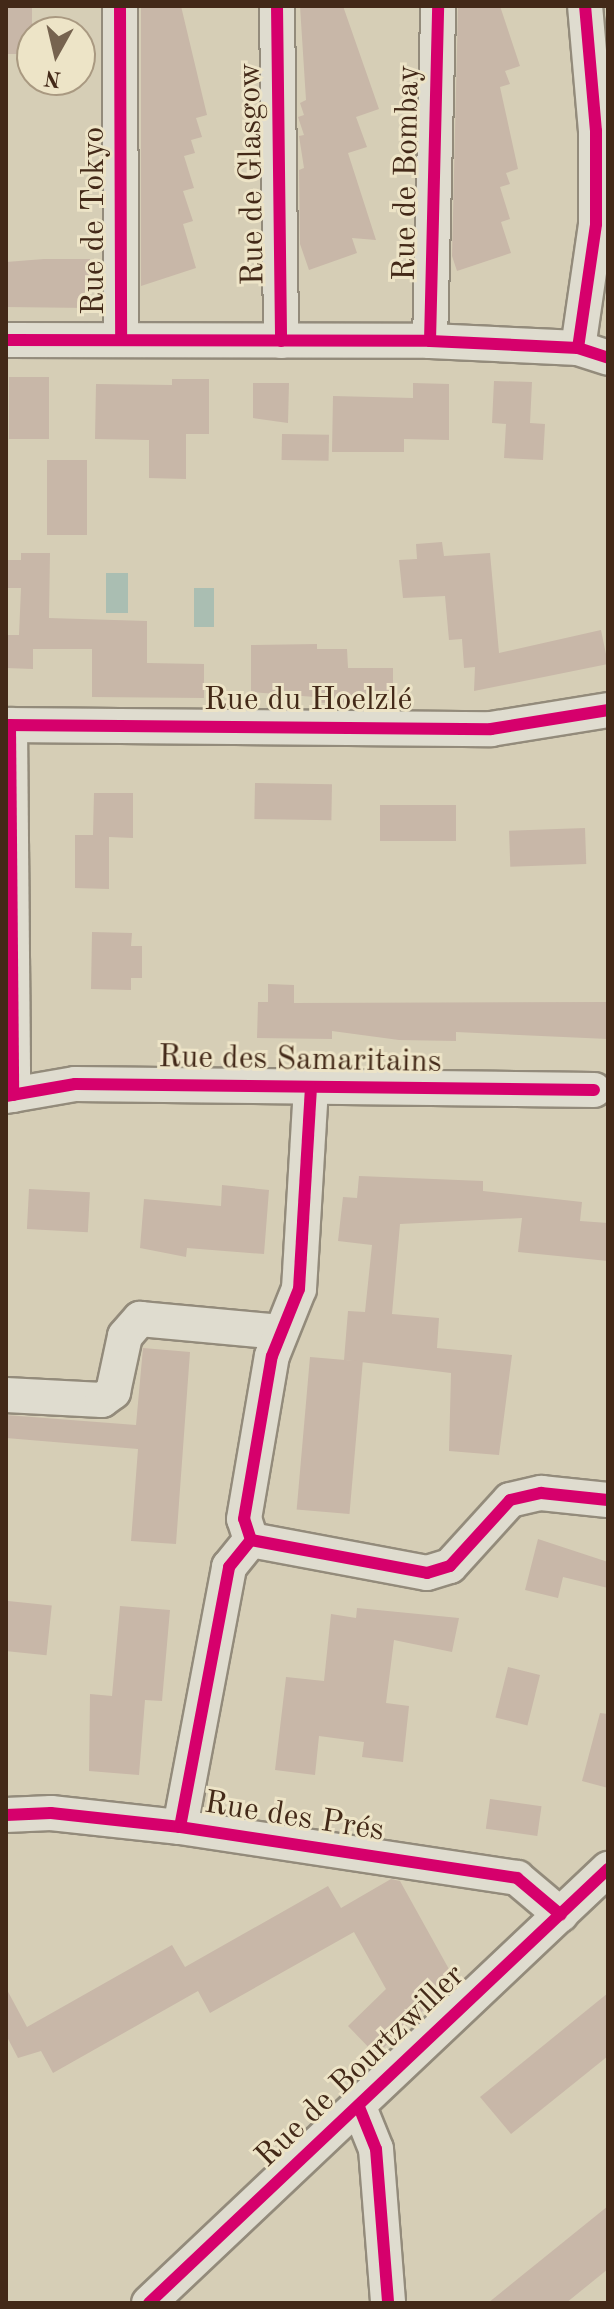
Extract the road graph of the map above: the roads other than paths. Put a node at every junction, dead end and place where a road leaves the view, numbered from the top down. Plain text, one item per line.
1 (120, 6) edge
2 (277, 6) edge
3 (438, 6) edge
4 (585, 6) edge
5 (6, 340) edge
6 (121, 340) junction
7 (281, 341) junction
8 (430, 341) junction
9 (593, 353) edge
10 (608, 710) edge
11 (8, 725) edge
12 (311, 1088) junction
13 (594, 1090) dead end
14 (9, 1096) edge
15 (280, 1332) junction
16 (6, 1395) edge
17 (608, 1500) edge
18 (251, 1540) junction
19 (6, 1815) edge
20 (180, 1827) junction
21 (608, 1869) edge
22 (561, 1915) junction
23 (359, 2107) junction
24 (149, 2303) edge
25 (388, 2303) edge

1 - 6 street, Rue de Tokyo
2 - 7 street, Rue de Glasgow
3 - 8 street, Rue de Bombay
4 - 9 street
5 - 6 street
6 - 7 street
7 - 8 street
8 - 9 street
10 - 11 street, Rue du Hoelzlé
11 - 14 street
12 - 13 street, Rue des Samaritains
12 - 14 street, Rue des Samaritains
12 - 15 street
15 - 16 street
15 - 18 street
17 - 18 street
18 - 20 street
19 - 20 street, Rue des Prés
20 - 22 street, Rue des Prés
21 - 22 street, Rue de Bourtzwiller
22 - 23 street, Rue de Bourtzwiller
23 - 24 street, Rue de Bourtzwiller
23 - 25 street

